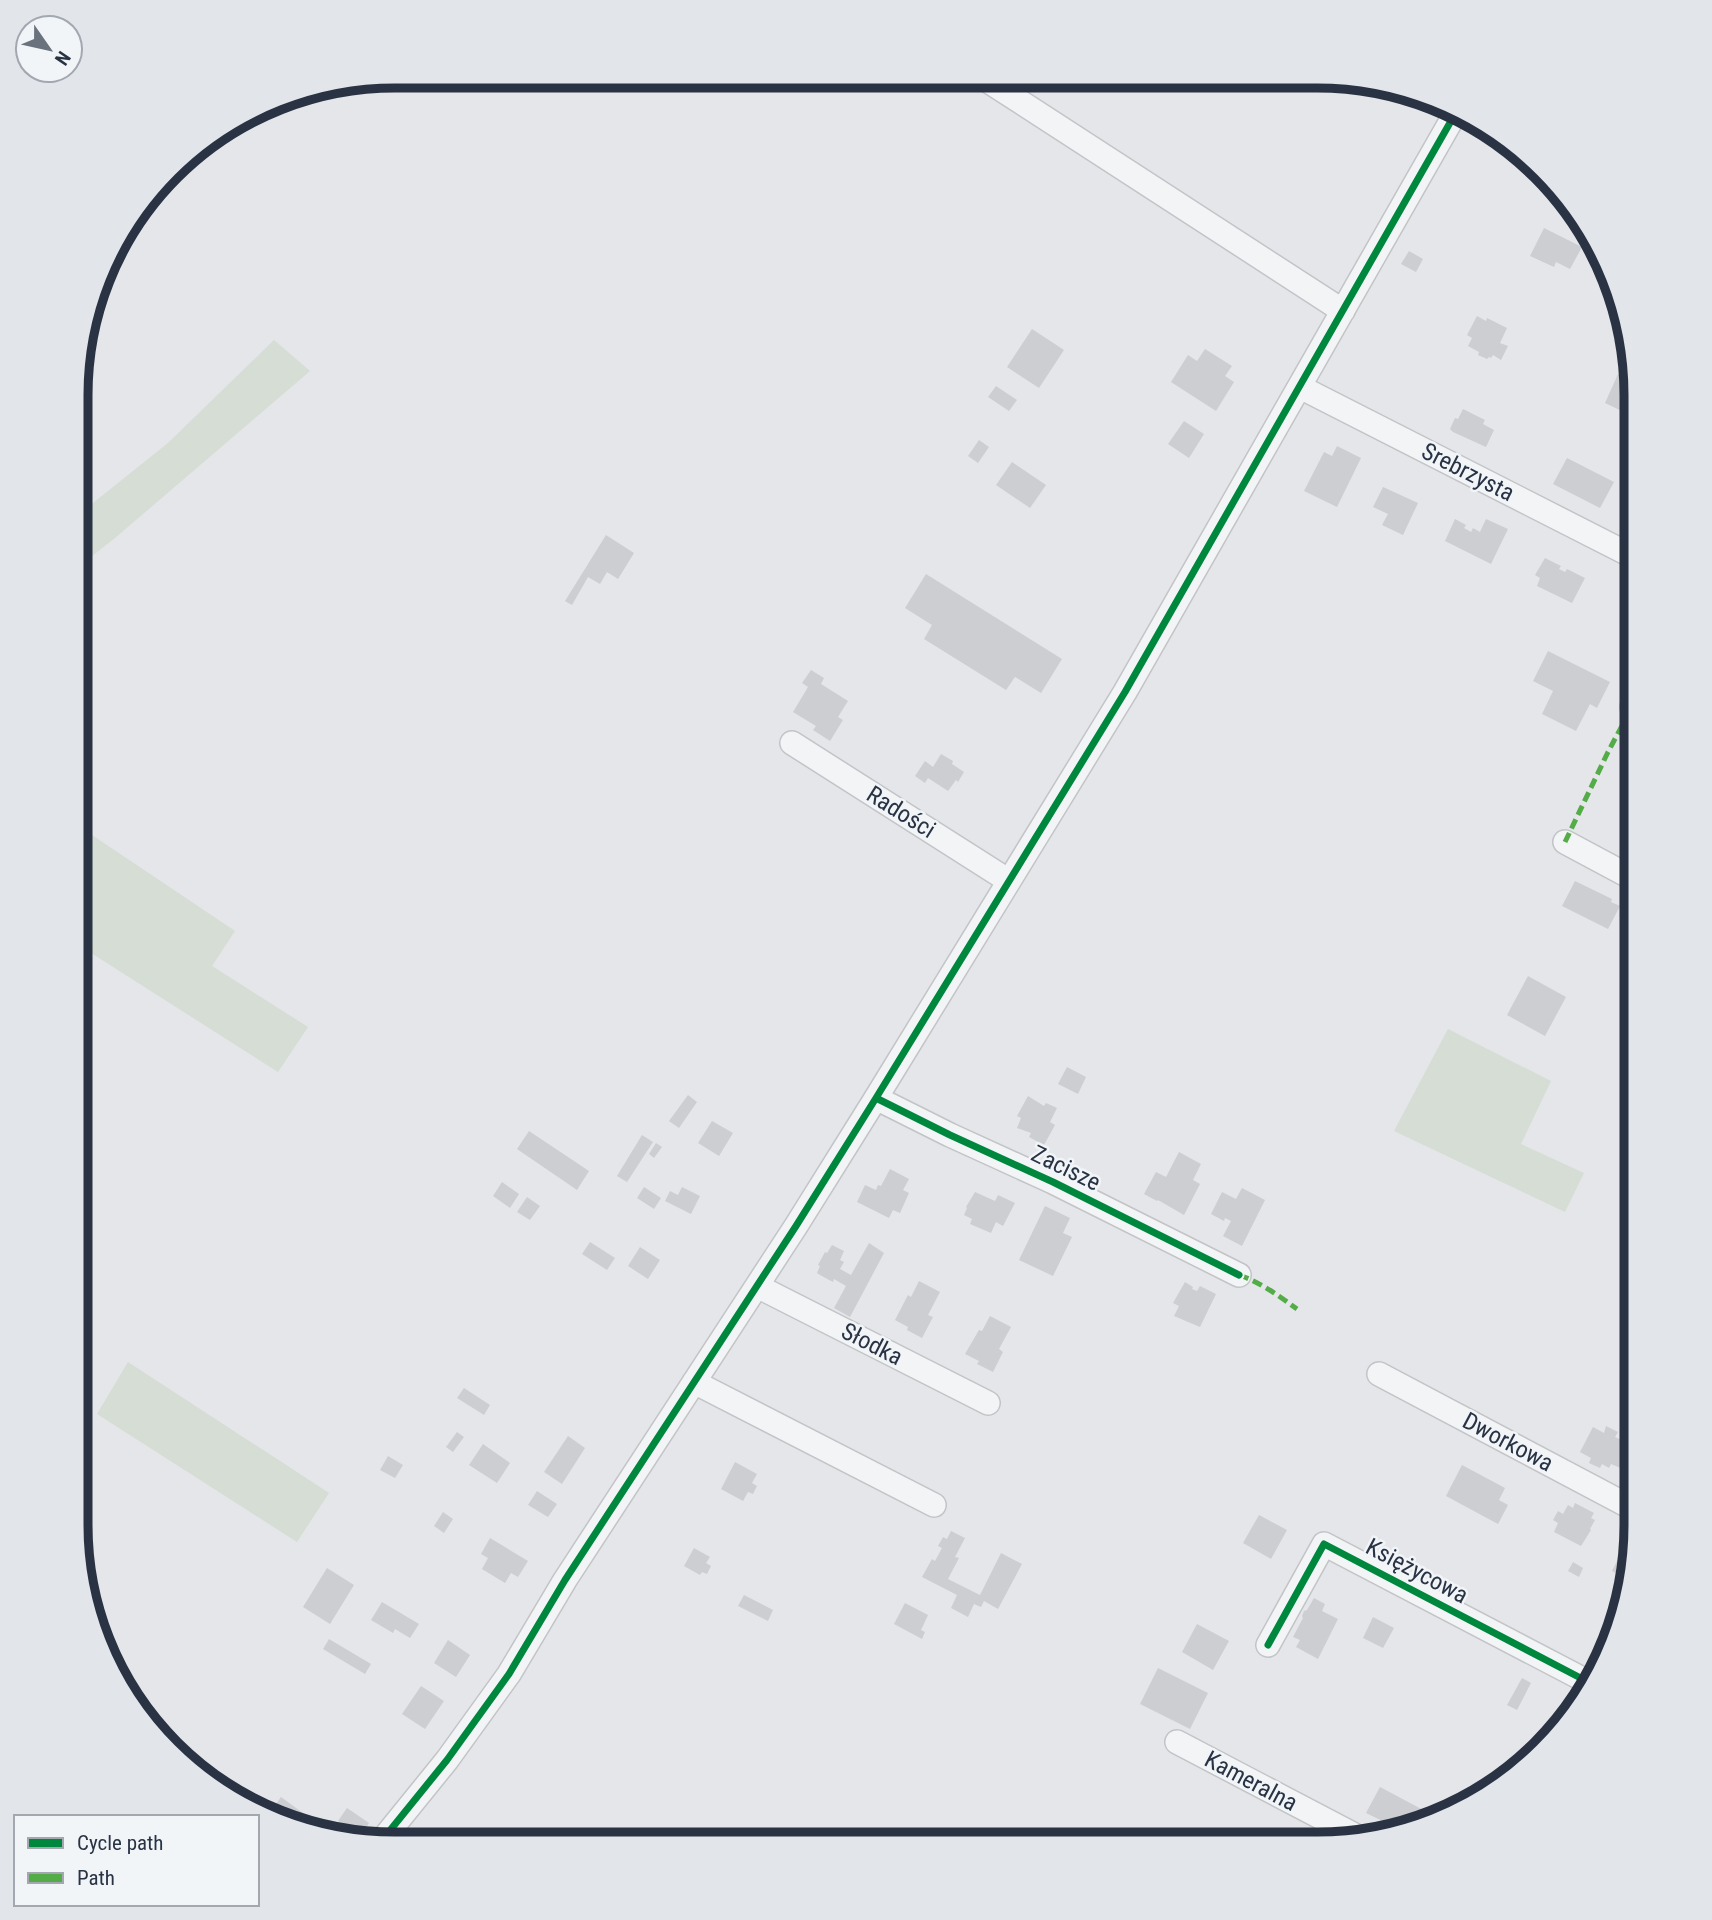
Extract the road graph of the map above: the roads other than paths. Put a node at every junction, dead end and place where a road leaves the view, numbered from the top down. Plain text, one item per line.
1 (999, 88) edge
2 (1452, 119) edge
3 (1343, 311) junction
4 (1302, 383) junction
5 (1624, 552) edge
6 (792, 743) dead end
7 (1565, 842) dead end
8 (1624, 874) edge
9 (1009, 881) junction
10 (876, 1098) junction
11 (1239, 1275) dead end
12 (757, 1286) junction
13 (1379, 1374) dead end
14 (694, 1382) junction
15 (988, 1403) dead end
16 (934, 1504) dead end
17 (1624, 1504) edge
18 (1268, 1645) dead end
19 (1583, 1679) edge
20 (1177, 1742) dead end
21 (1347, 1831) edge
22 (389, 1832) edge

1 - 3 street
2 - 3 street
3 - 4 street
4 - 5 street, Srebrzysta
4 - 9 street
6 - 9 street, Radości
7 - 8 street
9 - 10 street
10 - 11 street, Zacisze
10 - 12 street
12 - 14 street
12 - 15 street, Słodka
13 - 17 street, Dworkowa
14 - 16 street
14 - 22 street
18 - 19 street, Księżycowa
20 - 21 street, Kameralna

